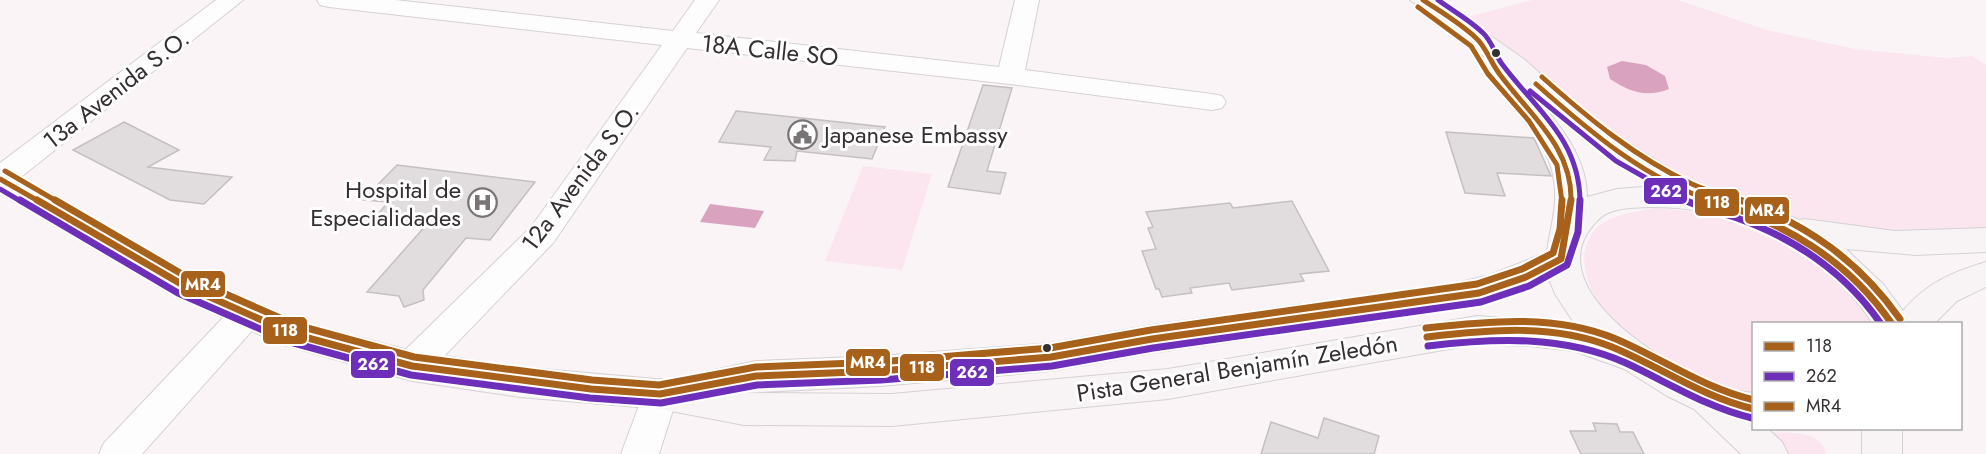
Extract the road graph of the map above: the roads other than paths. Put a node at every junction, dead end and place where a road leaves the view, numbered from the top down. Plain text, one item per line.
1 (231, 0) edge
2 (328, 0) edge
3 (707, 0) edge
4 (1027, 0) edge
5 (1423, 0) edge
6 (681, 40) junction
7 (1478, 40) junction
8 (1010, 76) junction
9 (1212, 102) dead end
10 (0, 178) edge
11 (1702, 200) junction
12 (1780, 225) junction
13 (1986, 240) edge
14 (1565, 245) junction
15 (1986, 274) edge
16 (246, 315) junction
17 (1891, 322) edge
18 (1914, 322) edge
19 (1632, 357) junction
20 (412, 366) junction
21 (660, 394) junction
22 (1704, 397) junction
23 (1752, 409) edge
24 (1882, 430) edge
25 (118, 454) edge
26 (640, 454) edge
27 (1768, 454) edge
28 (1882, 454) edge

1 - 10 street, 13a Avenida S.O.
2 - 6 street, 18A Calle SO
3 - 6 street, 12a Avenida S.O.
4 - 8 street
5 - 7 main road
6 - 8 street, 18A Calle SO
6 - 20 street, 12a Avenida S.O.
7 - 11 main road
7 - 14 main road
8 - 9 street, 18A Calle SO
10 - 16 main road, Pista General Benjamín Zeledón
11 - 12 main road
11 - 14 main road
12 - 13 main road
12 - 17 main road
14 - 19 main road
14 - 21 main road, Pista General Benjamín Zeledón
15 - 18 main road
16 - 20 main road, Pista General Benjamín Zeledón
16 - 25 street
19 - 21 main road, Pista General Benjamín Zeledón
19 - 22 main road
20 - 21 main road, Pista General Benjamín Zeledón
21 - 26 street
22 - 23 main road
22 - 27 main road
24 - 28 main road

